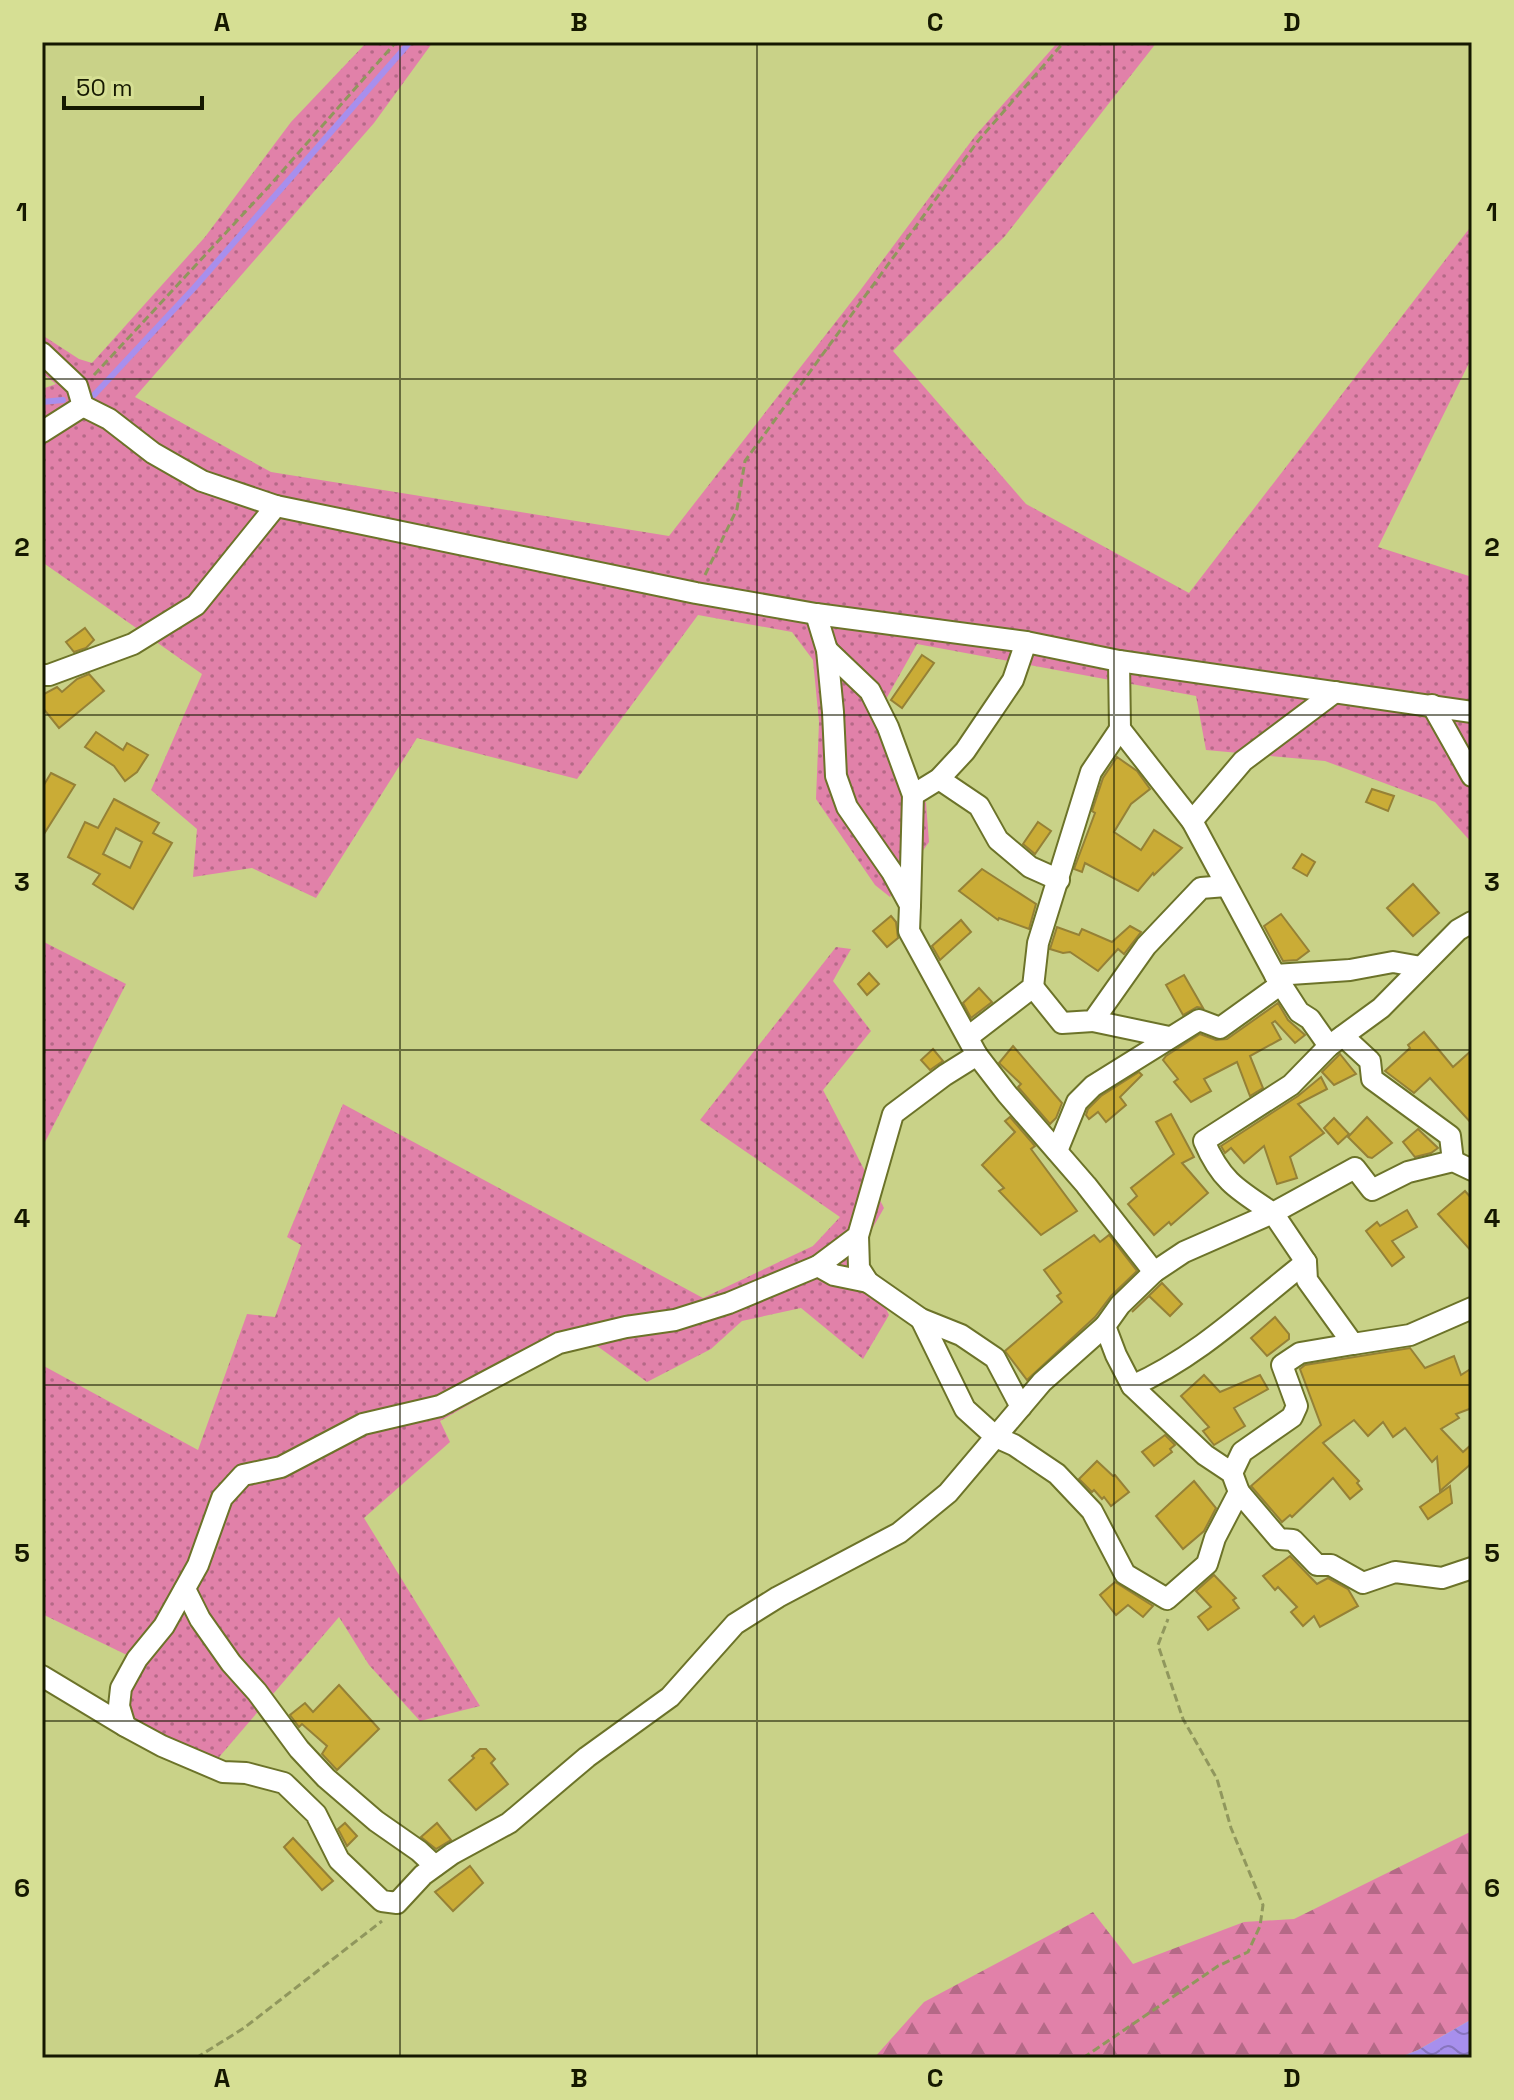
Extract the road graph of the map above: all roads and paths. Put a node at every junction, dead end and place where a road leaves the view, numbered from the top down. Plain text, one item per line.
1 (396, 42) edge
2 (1064, 42) edge
3 (42, 353) edge
4 (77, 386) junction
5 (83, 406) junction
6 (42, 432) edge
7 (276, 506) junction
8 (696, 593) junction
9 (816, 614) junction
10 (1026, 642) junction
11 (827, 650) junction
12 (1119, 661) junction
13 (42, 675) edge
14 (1335, 692) junction
15 (1432, 705) junction
16 (1472, 712) edge
17 (1120, 729) junction
18 (1472, 776) edge
19 (939, 779) junction
20 (913, 795) junction
21 (1192, 821) junction
22 (1059, 880) junction
23 (1226, 886) junction
24 (910, 905) junction
25 (1472, 922) edge
26 (1421, 967) junction
27 (1278, 980) junction
28 (1033, 987) junction
29 (1093, 1021) junction
30 (1169, 1037) junction
31 (1336, 1041) junction
32 (973, 1046) junction
33 (1057, 1151) junction
34 (1453, 1161) junction
35 (1472, 1170) edge
36 (1273, 1213) junction
37 (858, 1236) junction
38 (1306, 1262) junction
39 (818, 1266) junction
40 (1154, 1272) junction
41 (868, 1282) junction
42 (1472, 1308) edge
43 (921, 1319) junction
44 (1105, 1326) junction
45 (1353, 1344) junction
46 (1132, 1386) junction
47 (1021, 1407) junction
48 (996, 1437) junction
49 (1236, 1482) junction
50 (1472, 1568) edge
51 (185, 1589) junction
52 (1167, 1599) junction
53 (42, 1676) edge
54 (125, 1726) junction
55 (435, 1866) junction
56 (397, 1903) junction
57 (196, 2058) edge
58 (1083, 2058) edge

1 - 4 path
2 - 8 path
3 - 4 street
4 - 5 street
5 - 6 street
5 - 7 street
7 - 8 street
7 - 13 street
8 - 9 street
9 - 10 street
9 - 11 street
10 - 12 street
10 - 19 street
11 - 20 street
11 - 24 street
12 - 14 street
12 - 17 street
14 - 15 street
14 - 21 street
15 - 16 street
15 - 18 street
17 - 21 street
17 - 22 street
19 - 20 street
19 - 22 street
20 - 24 street
21 - 23 street
22 - 28 street
23 - 27 street
23 - 29 street
24 - 32 street
25 - 26 street
26 - 27 street
26 - 31 street
27 - 30 street
27 - 31 street
28 - 29 street
28 - 32 street
29 - 30 street
30 - 33 street
31 - 34 street
31 - 36 street
32 - 33 street
32 - 37 street
33 - 40 street
34 - 35 street
34 - 36 street
36 - 38 street
36 - 40 street
37 - 39 street
37 - 41 street
38 - 45 street
38 - 46 street
39 - 41 street
39 - 51 street
40 - 44 street
41 - 43 street
42 - 45 street
43 - 47 street
43 - 48 street
44 - 46 street
44 - 47 street
45 - 49 street
46 - 49 street
47 - 48 street
48 - 52 street
48 - 55 street
49 - 50 street
49 - 52 street
51 - 54 street
51 - 55 street
52 - 58 path
53 - 54 street
54 - 56 street
55 - 56 street
56 - 57 path

